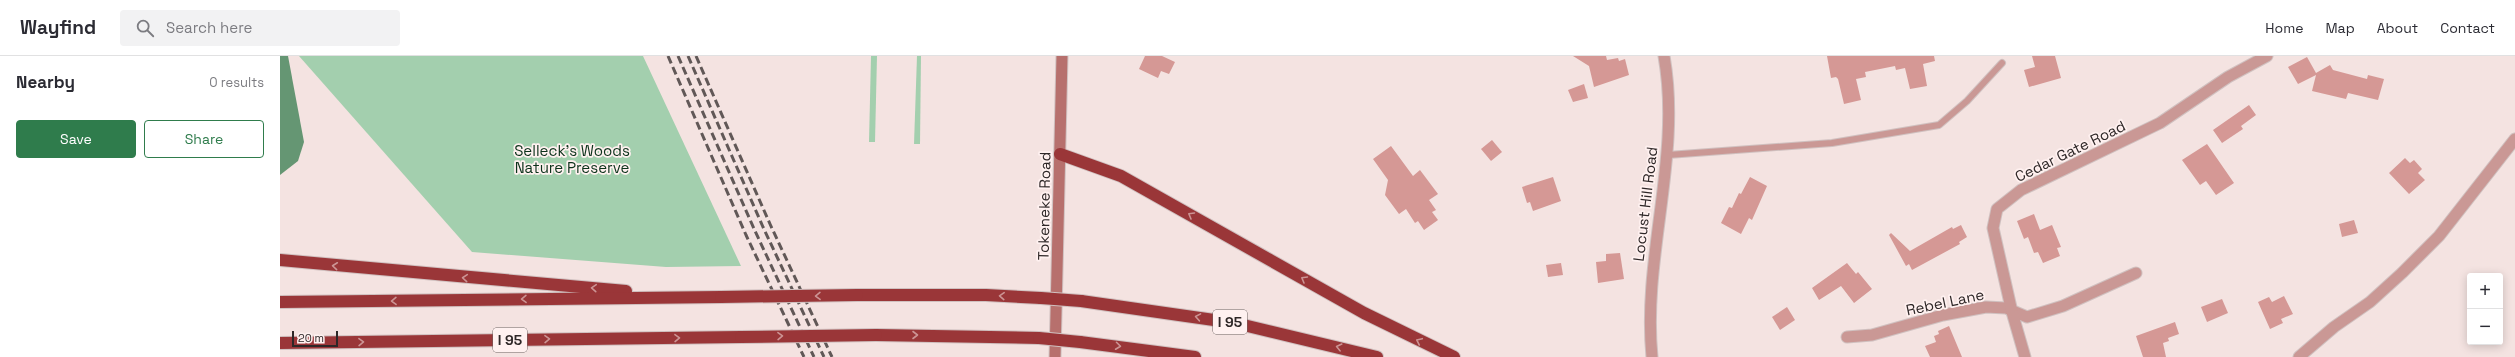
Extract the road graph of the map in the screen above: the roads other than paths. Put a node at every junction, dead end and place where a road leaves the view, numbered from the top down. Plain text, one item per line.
1 (1062, 56) edge
2 (1664, 56) edge
3 (2267, 56) edge
4 (2002, 63) dead end
5 (2515, 139) edge
6 (1060, 154) junction
7 (1668, 154) junction
8 (280, 260) edge
9 (2136, 273) dead end
10 (703, 297) junction
11 (280, 302) edge
12 (2012, 312) junction
13 (1847, 337) dead end
14 (280, 343) edge
15 (1055, 357) edge
16 (1194, 357) edge
17 (1376, 357) edge
18 (1454, 357) edge
19 (1652, 357) edge
20 (2025, 357) edge
21 (2299, 357) edge

1 - 6 main road, Tokeneke Road
2 - 7 street, Locust Hill Road
3 - 12 street, Cedar Gate Road
4 - 7 lane
5 - 21 street
6 - 15 main road, Tokeneke Road
18 -> 6 highway
7 - 19 street, Locust Hill Road
10 -> 8 highway
9 - 12 street, Rebel Lane
10 -> 11 highway, I 95
17 -> 10 highway, I 95, bridge
12 - 13 street, Rebel Lane
12 - 20 street, Cedar Gate Road
14 -> 16 highway, I 95, bridge

